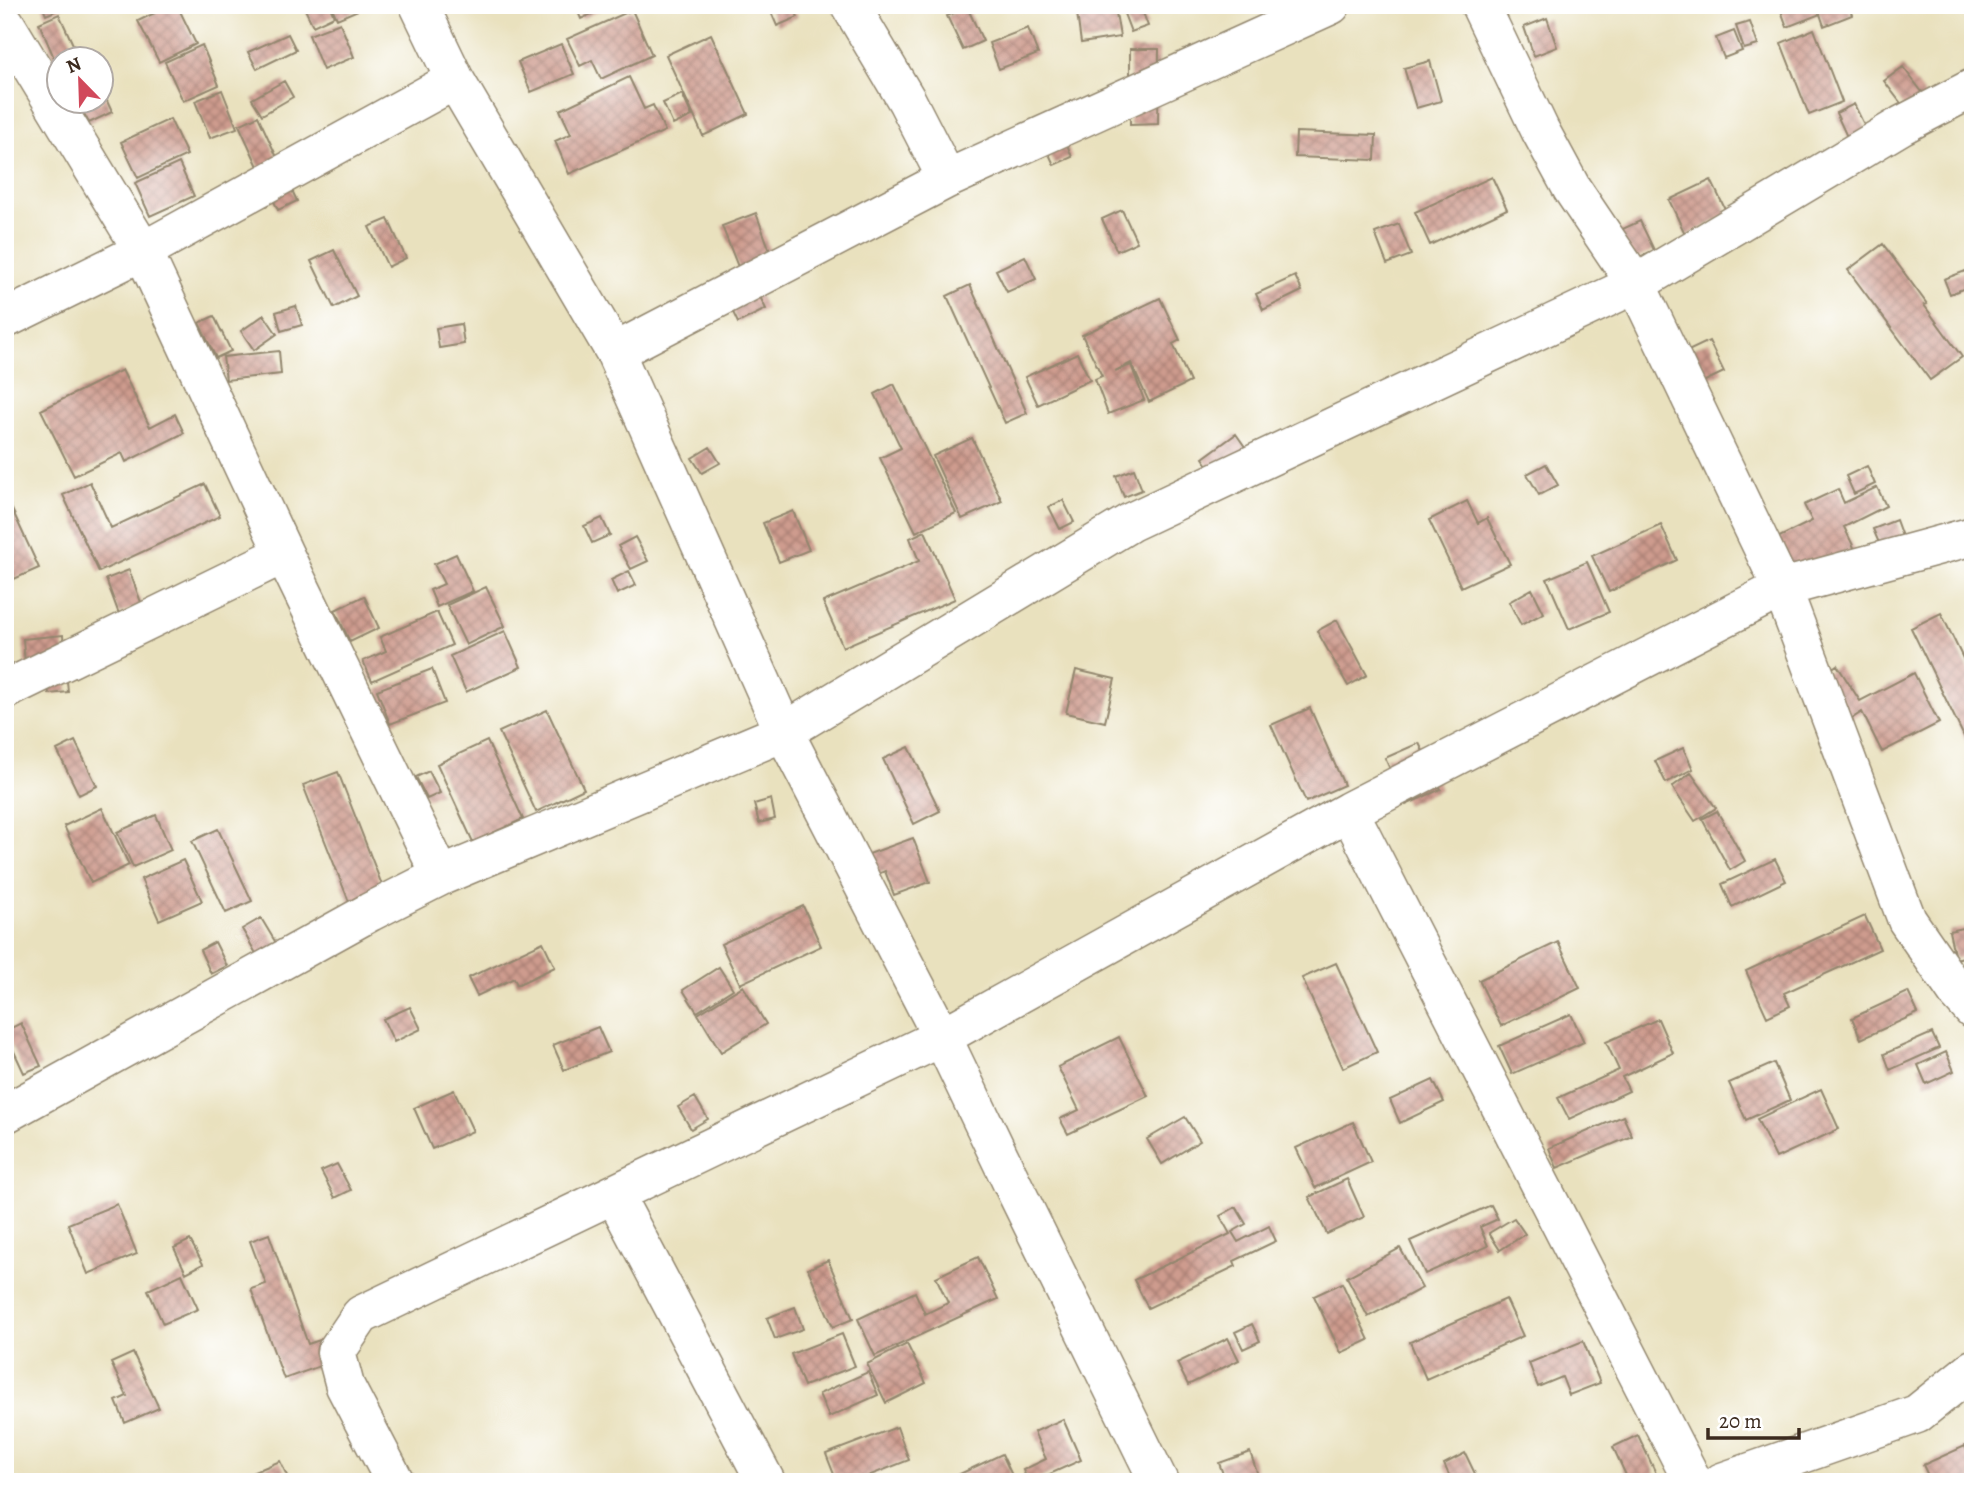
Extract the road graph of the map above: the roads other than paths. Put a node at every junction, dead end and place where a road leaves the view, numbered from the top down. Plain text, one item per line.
1 (419, 5) edge
2 (850, 5) edge
3 (1331, 5) edge
4 (1480, 5) edge
5 (5, 23) edge
6 (455, 80) junction
7 (1973, 88) edge
8 (947, 179) junction
9 (144, 251) junction
10 (1636, 284) junction
11 (5, 318) edge
12 (615, 352) junction
13 (1973, 536) edge
14 (284, 554) junction
15 (1782, 588) junction
16 (5, 690) edge
17 (784, 733) junction
18 (1349, 811) junction
19 (441, 876) junction
20 (1973, 1010) edge
21 (942, 1037) junction
22 (5, 1114) edge
23 (614, 1194) junction
24 (1973, 1369) edge
25 (395, 1482) edge
26 (766, 1482) edge
27 (1160, 1482) edge
28 (1693, 1482) edge
29 (1722, 1482) edge

1 - 6 street
2 - 8 street
3 - 8 street
4 - 10 street
5 - 9 street
6 - 9 street
6 - 12 street
7 - 10 street
8 - 12 street
9 - 11 street
9 - 14 street
10 - 15 street
10 - 17 street
12 - 17 street
13 - 15 street
14 - 16 street
14 - 19 street
15 - 18 street
15 - 20 street
17 - 19 street
17 - 21 street
18 - 21 street
18 - 28 street
19 - 22 street
21 - 23 street
21 - 27 street
23 - 25 street
23 - 26 street
24 - 29 street

